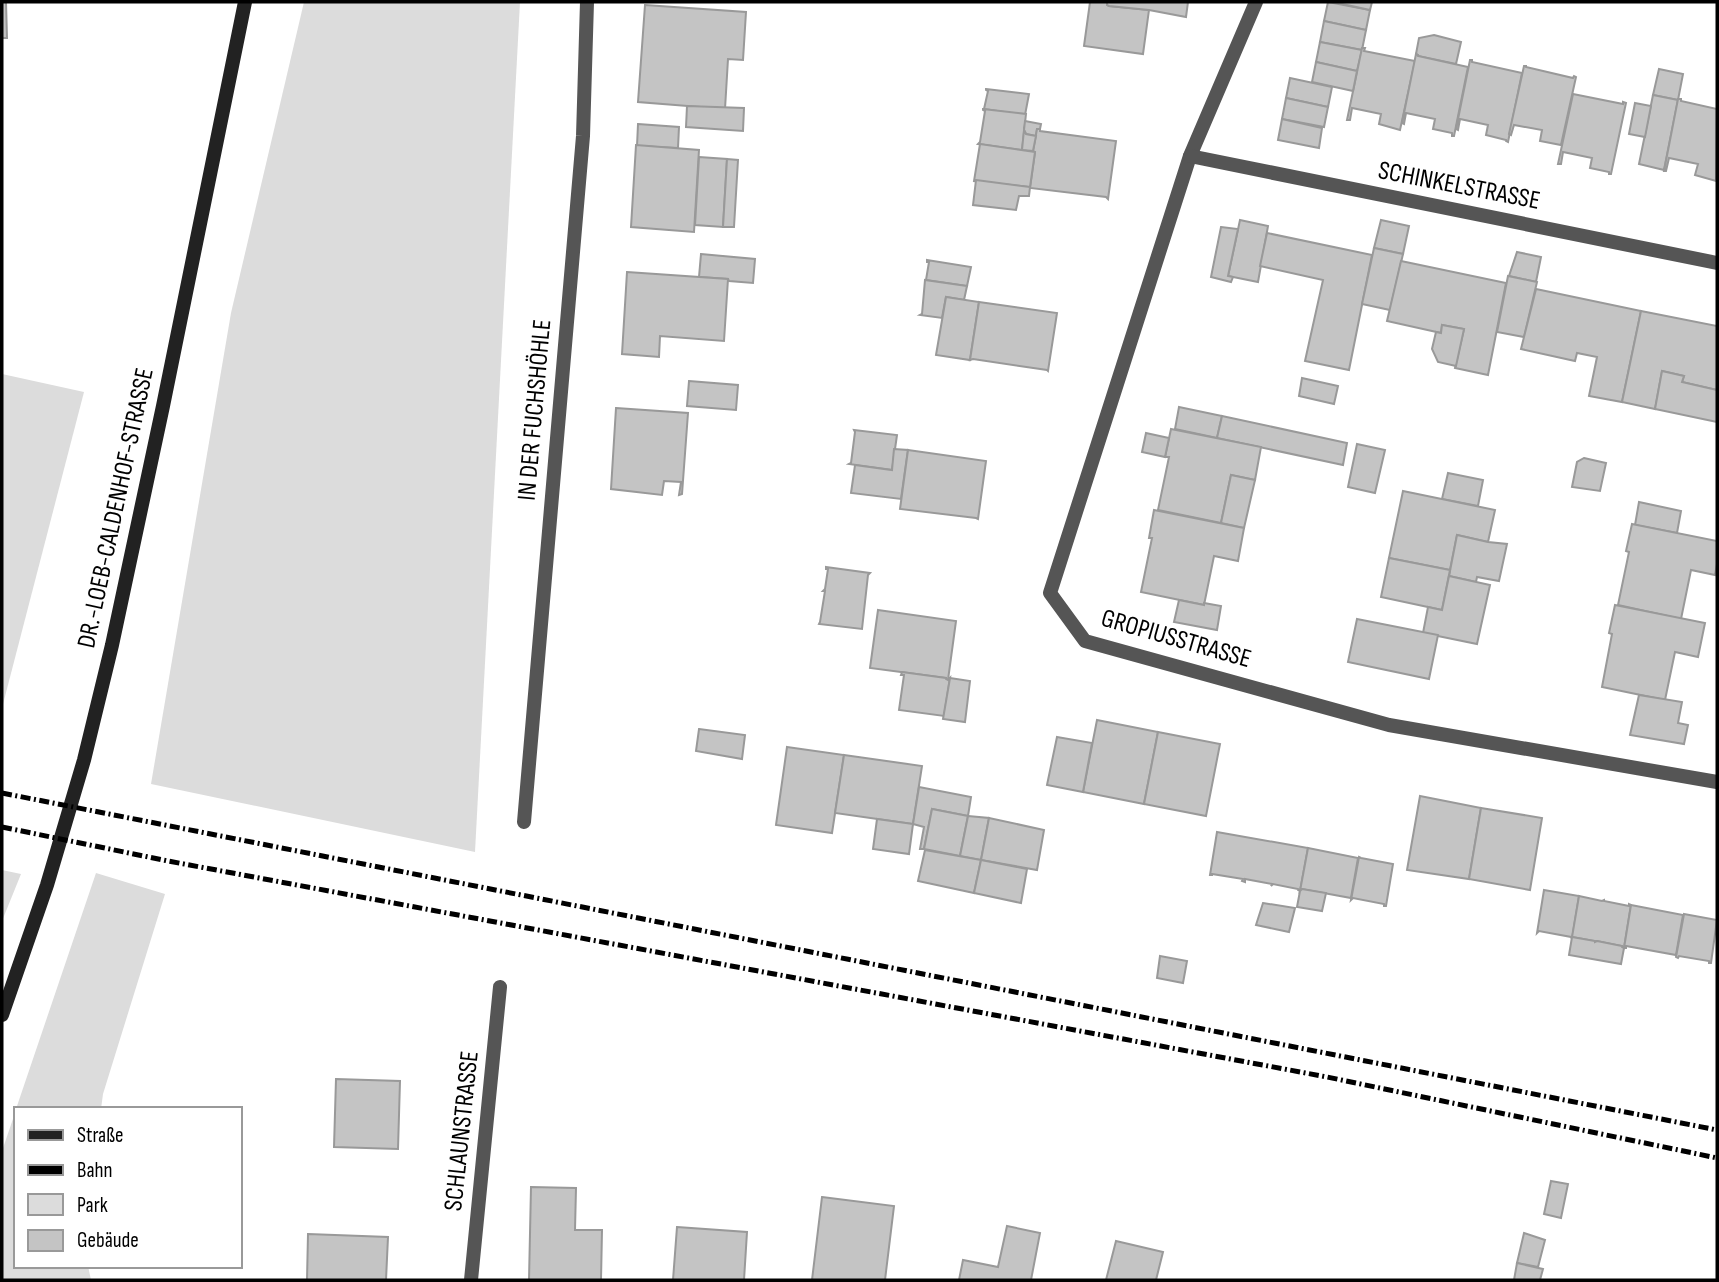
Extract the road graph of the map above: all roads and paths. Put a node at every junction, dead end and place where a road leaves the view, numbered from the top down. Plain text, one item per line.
1 (245, 2) edge
2 (587, 2) edge
3 (1256, 2) edge
4 (1190, 156) junction
5 (1717, 263) edge
6 (1717, 782) edge
7 (524, 822) dead end
8 (500, 987) dead end
9 (2, 1015) edge
10 (471, 1280) edge

1 - 9 main road, DR.-LOEB-CALDENHOF-STRASSE
2 - 7 street, IN DER FUCHSHÖHLE
3 - 4 street, GROPIUSSTRASSE
4 - 5 street, SCHINKELSTRASSE
4 - 6 street, GROPIUSSTRASSE
8 - 10 street, SCHLAUNSTRASSE

